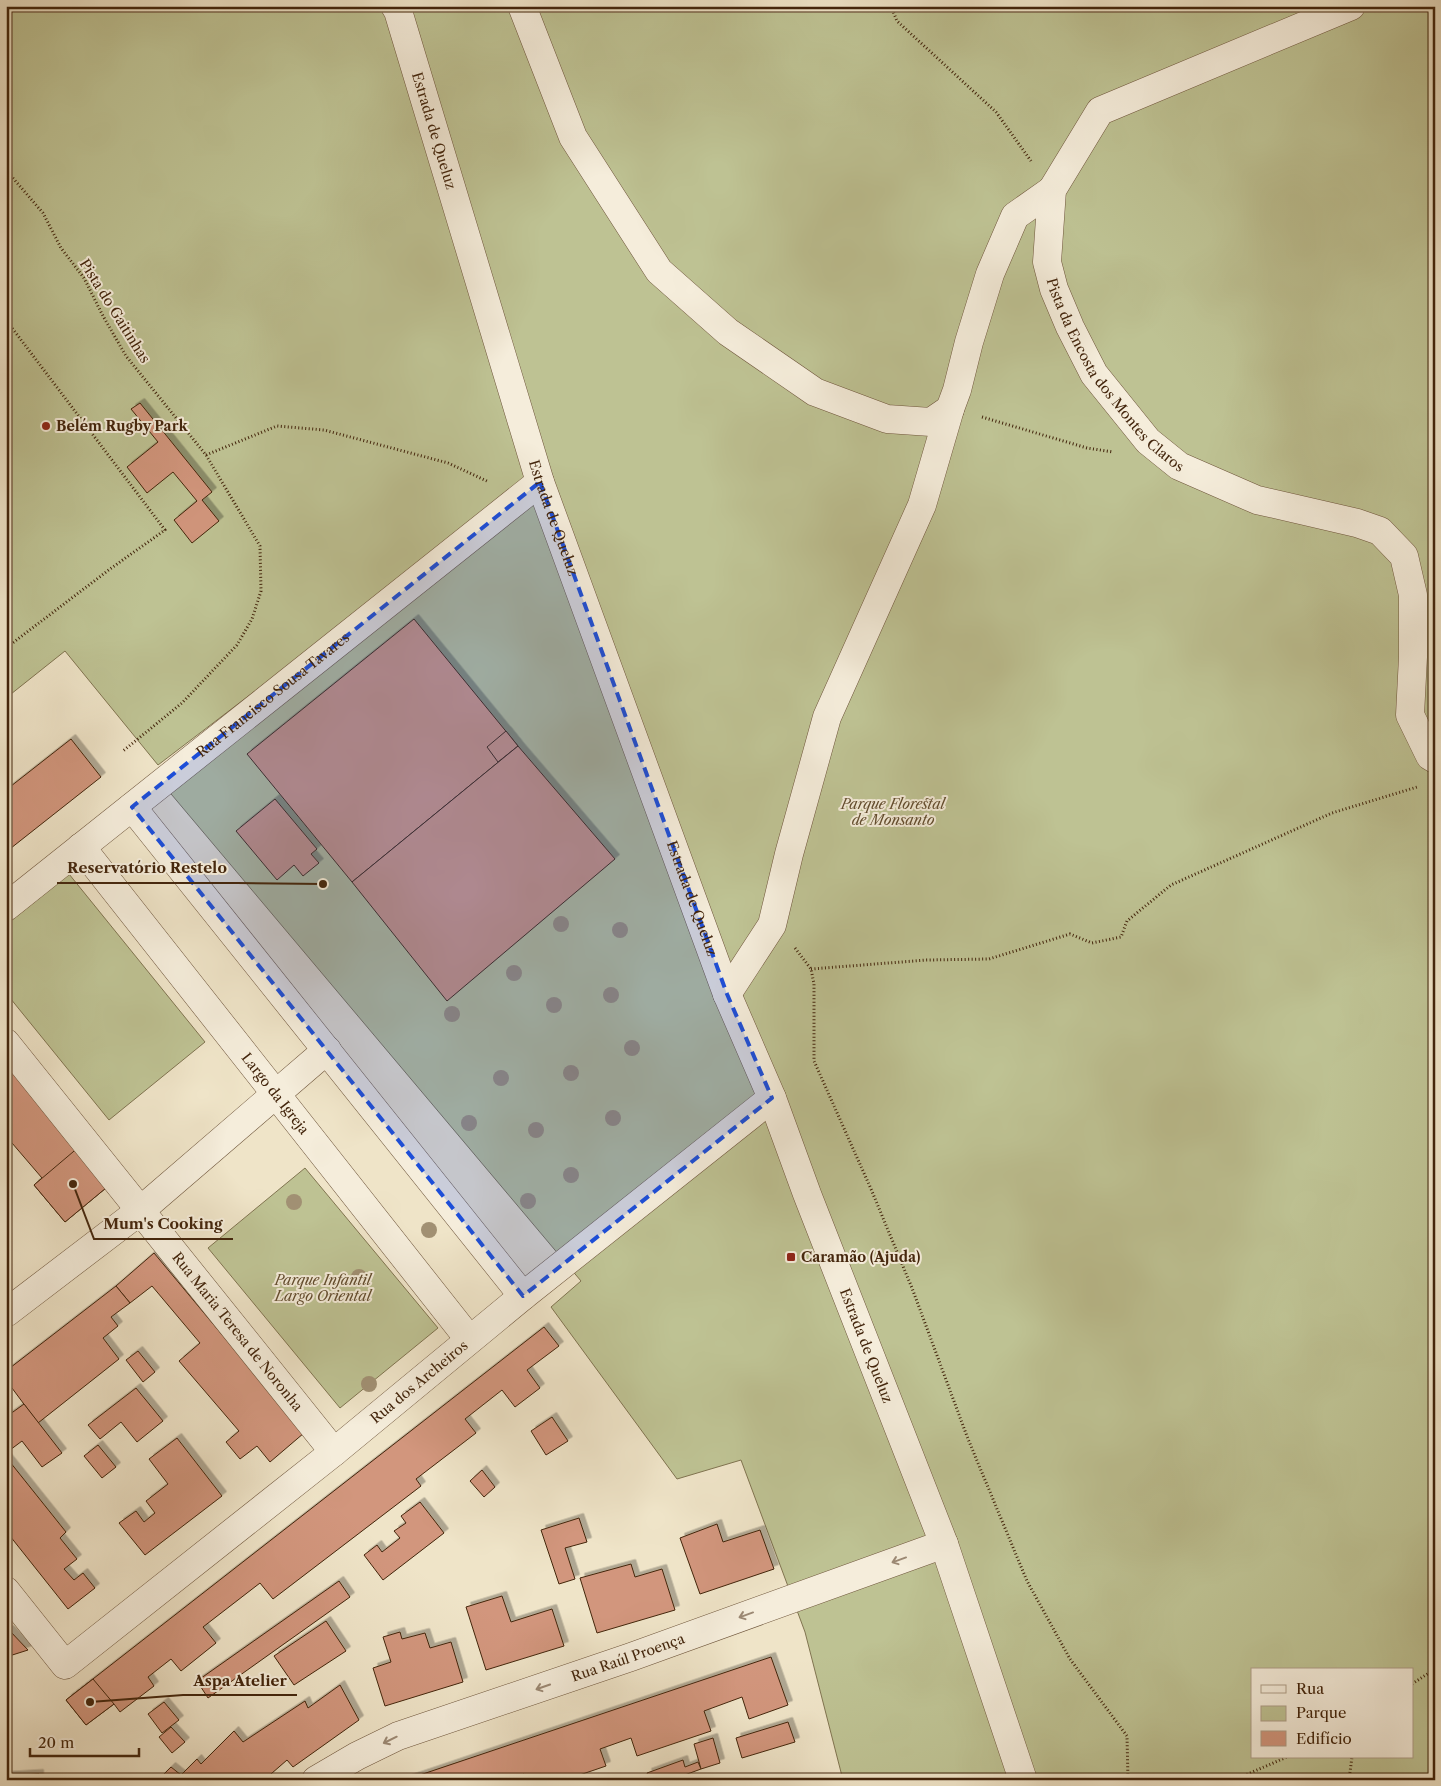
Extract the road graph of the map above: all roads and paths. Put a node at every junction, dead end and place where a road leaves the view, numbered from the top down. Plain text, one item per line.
1 (394, 6) edge
2 (522, 6) edge
3 (892, 6) edge
4 (1351, 6) edge
5 (6, 170) edge
6 (1052, 190) junction
7 (6, 320) edge
8 (950, 409) junction
9 (1122, 454) dead end
10 (206, 455) junction
11 (530, 490) junction
12 (6, 648) edge
13 (123, 751) dead end
14 (1435, 759) edge
15 (1425, 785) dead end
16 (132, 807) junction
17 (81, 847) junction
18 (6, 908) edge
19 (772, 925) junction
20 (811, 970) junction
21 (727, 994) junction
22 (6, 1042) edge
23 (327, 1050) junction
24 (276, 1094) junction
25 (772, 1098) junction
26 (141, 1210) junction
27 (523, 1296) junction
28 (6, 1313) edge
29 (469, 1339) junction
30 (334, 1452) junction
31 (944, 1544) junction
32 (6, 1591) edge
33 (1435, 1668) edge
34 (1414, 1683) edge
35 (1285, 1758) edge
36 (1352, 1758) edge
37 (316, 1780) edge
38 (1023, 1780) edge
39 (1128, 1780) edge
40 (1234, 1780) edge
41 (1349, 1780) edge

1 - 11 street, Estrada de Queluz
2 - 8 street
3 - 6 path
4 - 6 street, Pista da Encosta dos Montes Claros
5 - 10 path, Pista do Gaitinhas
6 - 8 street
6 - 14 street, Pista da Encosta dos Montes Claros
7 - 12 path
8 - 9 path
8 - 19 street
10 - 11 path
10 - 13 path, Pista do Gaitinhas
11 - 16 street, Rua Francisco Sousa Tavares
11 - 21 street, Estrada de Queluz
15 - 20 path
16 - 17 street, Rua Francisco Sousa Tavares
16 - 23 street
17 - 18 street, Rua Francisco Sousa Tavares
17 - 24 street, Largo da Igreja
19 - 20 path
19 - 21 street
20 - 39 path
21 - 25 street, Estrada de Queluz
22 - 26 street, Rua Maria Teresa de Noronha
23 - 24 street
23 - 27 street
24 - 26 street
24 - 29 street, Largo da Igreja
25 - 27 street, Rua dos Archeiros
25 - 31 street, Estrada de Queluz
26 - 28 street
26 - 30 street, Rua Maria Teresa de Noronha
27 - 29 street, Rua dos Archeiros
29 - 30 street, Rua dos Archeiros
30 - 32 street, Rua dos Archeiros
31 -> 37 street, Rua Raúl Proença
31 - 38 street, Estrada de Queluz
33 - 34 path
35 - 40 path
36 - 41 path

